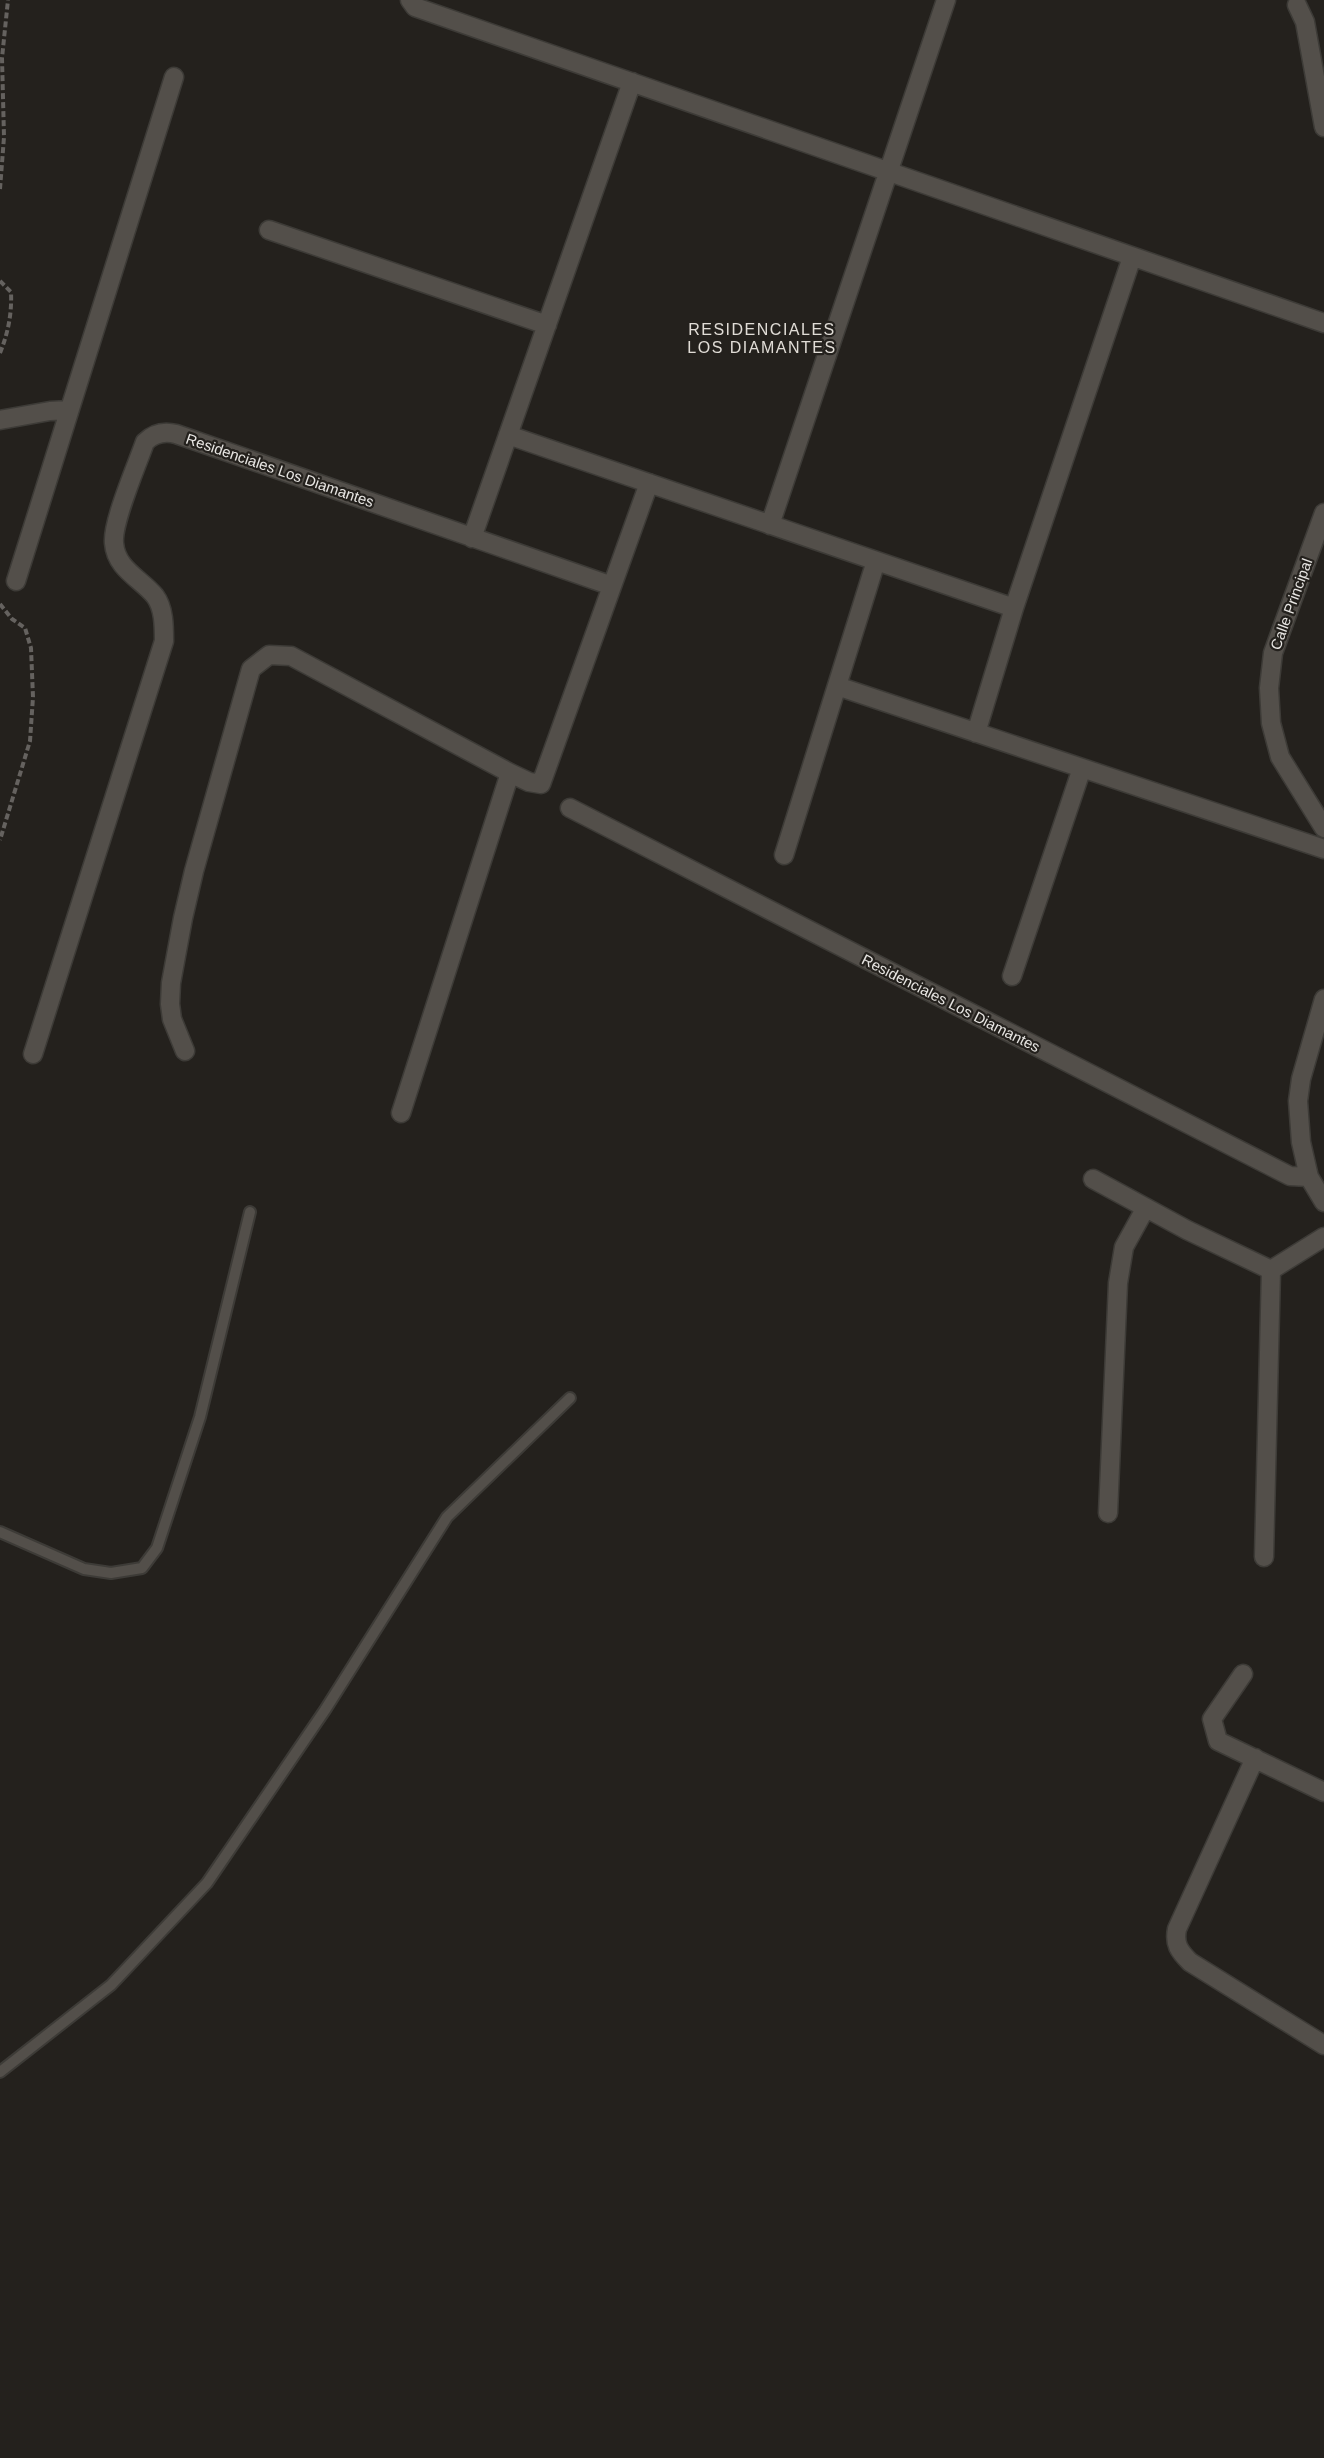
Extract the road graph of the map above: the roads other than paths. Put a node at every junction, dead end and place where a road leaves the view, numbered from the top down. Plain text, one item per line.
1 (410, 0) edge
2 (946, 0) edge
3 (1293, 2) edge
4 (174, 77) dead end
5 (632, 82) junction
6 (1324, 127) edge
7 (889, 171) junction
8 (269, 230) dead end
9 (1132, 256) junction
10 (1324, 323) edge
11 (547, 325) junction
12 (69, 410) junction
13 (0, 420) edge
14 (508, 435) junction
15 (649, 483) junction
16 (1324, 513) edge
17 (770, 525) junction
18 (472, 538) junction
19 (876, 561) junction
20 (16, 581) dead end
21 (612, 586) junction
22 (1014, 608) junction
23 (837, 686) junction
24 (976, 732) junction
25 (1082, 768) junction
26 (510, 773) junction
27 (570, 808) dead end
28 (1324, 828) edge
29 (1324, 849) edge
30 (784, 855) dead end
31 (1012, 976) dead end
32 (1324, 999) edge
33 (185, 1051) dead end
34 (33, 1054) dead end
35 (401, 1113) dead end
36 (1309, 1177) junction
37 (1093, 1179) dead end
38 (1324, 1202) edge
39 (1145, 1209) junction
40 (250, 1212) dead end
41 (1324, 1237) edge
42 (1271, 1270) junction
43 (570, 1398) dead end
44 (1108, 1513) dead end
45 (0, 1532) edge
46 (1264, 1557) dead end
47 (1243, 1674) dead end
48 (1255, 1758) junction
49 (1324, 1792) edge
50 (1324, 2045) edge
51 (0, 2072) edge

1 - 5 street
2 - 7 street
3 - 6 street
4 - 12 street
5 - 7 street
5 - 11 street
7 - 9 street
7 - 17 street
8 - 11 street
9 - 10 street
9 - 22 street
11 - 14 street
12 - 13 street
12 - 20 street
14 - 15 street
14 - 18 street
15 - 17 street
15 - 21 street
16 - 28 street, Calle Principal
17 - 19 street
18 - 21 street, Residenciales Los Diamantes
18 - 34 street, Residenciales Los Diamantes
19 - 22 street
19 - 23 street
21 - 26 street
22 - 24 street
23 - 24 street
23 - 30 street
24 - 25 street
25 - 29 street
25 - 31 street
26 - 33 street
26 - 35 street
27 - 36 street, Residenciales Los Diamantes
32 - 36 street
36 - 38 street
37 - 39 street
39 - 42 street
39 - 44 street
40 - 45 lane
41 - 42 street
42 - 46 street
43 - 51 lane
47 - 48 street
48 - 49 street
48 - 50 street

